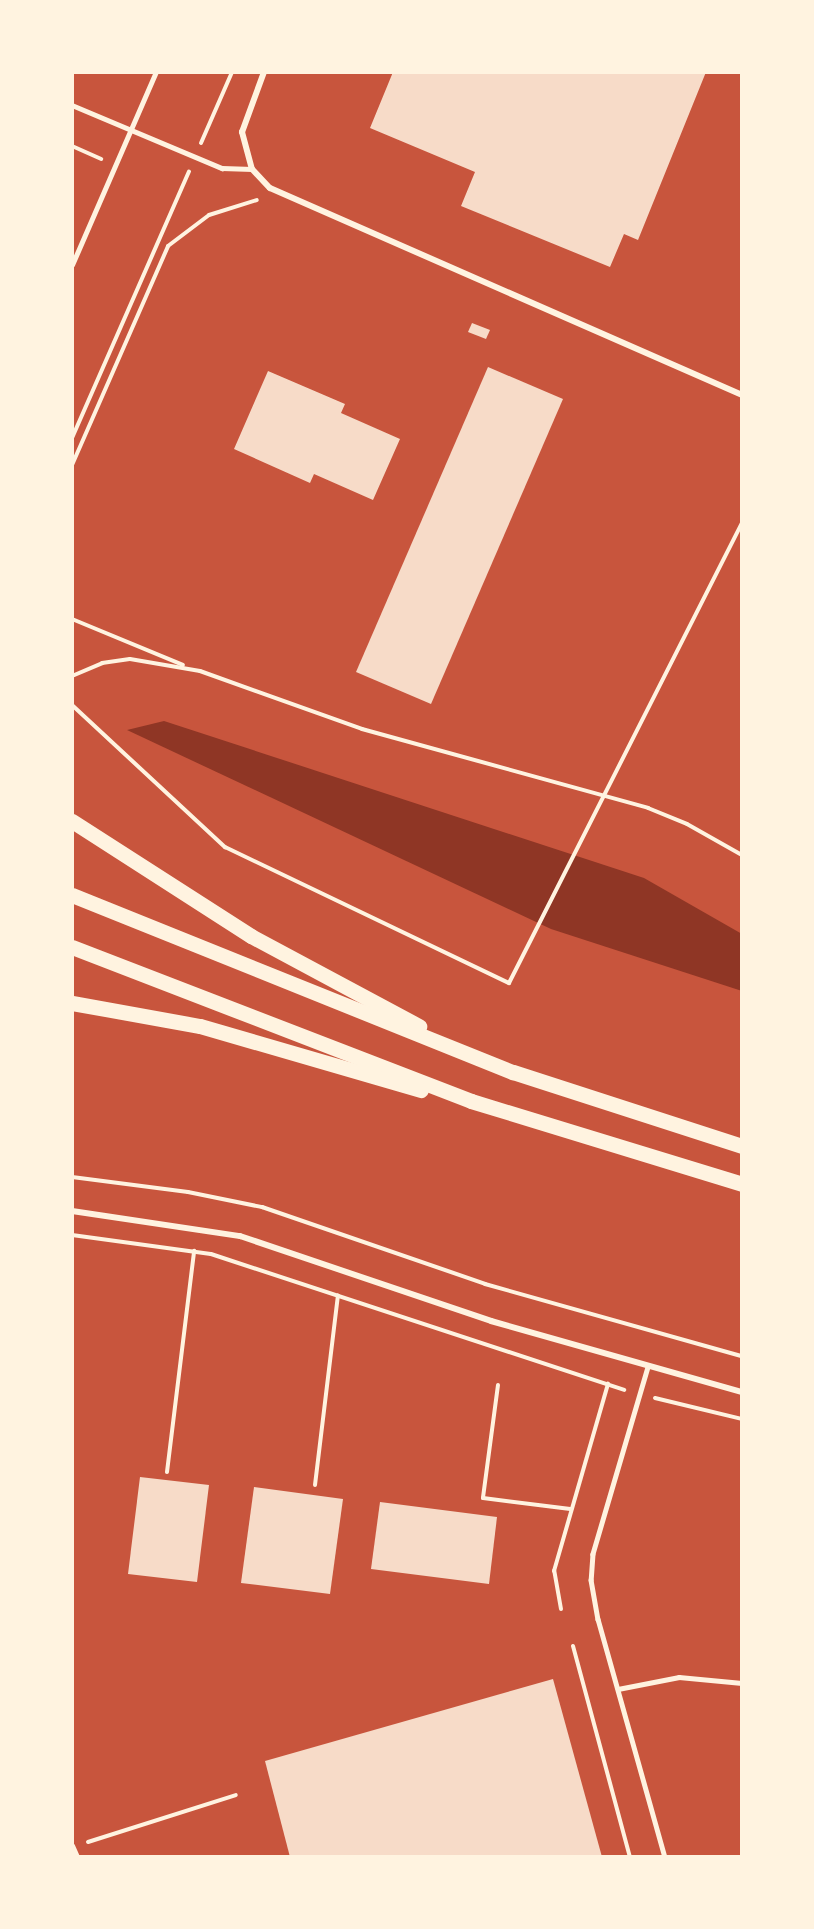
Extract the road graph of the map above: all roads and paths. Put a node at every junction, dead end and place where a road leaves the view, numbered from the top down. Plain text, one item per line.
1 (156, 72) edge
2 (232, 72) edge
3 (264, 72) edge
4 (72, 105) edge
5 (131, 129) junction
6 (72, 146) edge
7 (195, 156) junction
8 (116, 165) junction
9 (252, 169) junction
10 (279, 193) junction
11 (72, 265) edge
12 (742, 395) edge
13 (72, 438) edge
14 (72, 465) edge
15 (742, 523) edge
16 (72, 619) edge
17 (200, 671) junction
18 (72, 676) edge
19 (72, 705) edge
20 (605, 794) junction
21 (72, 821) edge
22 (742, 855) edge
23 (72, 895) edge
24 (72, 947) edge
25 (72, 1003) edge
26 (468, 1054) junction
27 (471, 1101) junction
28 (742, 1146) edge
29 (72, 1177) edge
30 (742, 1184) edge
31 (72, 1211) edge
32 (72, 1235) edge
33 (194, 1251) junction
34 (338, 1295) junction
35 (742, 1356) edge
36 (648, 1367) junction
37 (608, 1384) junction
38 (498, 1385) dead end
39 (742, 1392) edge
40 (641, 1396) junction
41 (742, 1419) edge
42 (167, 1472) dead end
43 (315, 1485) dead end
44 (570, 1509) junction
45 (561, 1609) dead end
46 (573, 1646) dead end
47 (742, 1683) edge
48 (618, 1689) junction
49 (236, 1795) dead end
50 (72, 1847) edge
51 (77, 1857) edge
52 (630, 1857) edge
53 (665, 1857) edge

1 - 5 lane
2 - 7 path
3 - 9 street
4 - 5 lane
5 - 7 lane
5 - 8 lane
6 - 8 path
7 - 9 lane
7 - 13 path
8 - 11 lane
9 - 10 street
10 - 12 street
10 - 14 path
15 - 20 path
16 - 17 path
17 - 18 path
17 - 20 path
19 - 20 path
20 - 22 path
21 - 26 main road
23 - 26 main road
24 - 27 main road
25 - 27 main road
26 - 28 main road
27 - 30 main road
29 - 35 path
31 - 36 street
32 - 33 path
33 - 34 path
33 - 42 path
34 - 37 path
34 - 43 path
36 - 39 street
36 - 40 lane
37 - 40 path
37 - 44 path
38 - 44 path
40 - 41 path
40 - 48 lane
44 - 45 path
46 - 52 path
47 - 48 lane
48 - 53 lane
49 - 50 path
50 - 51 street

